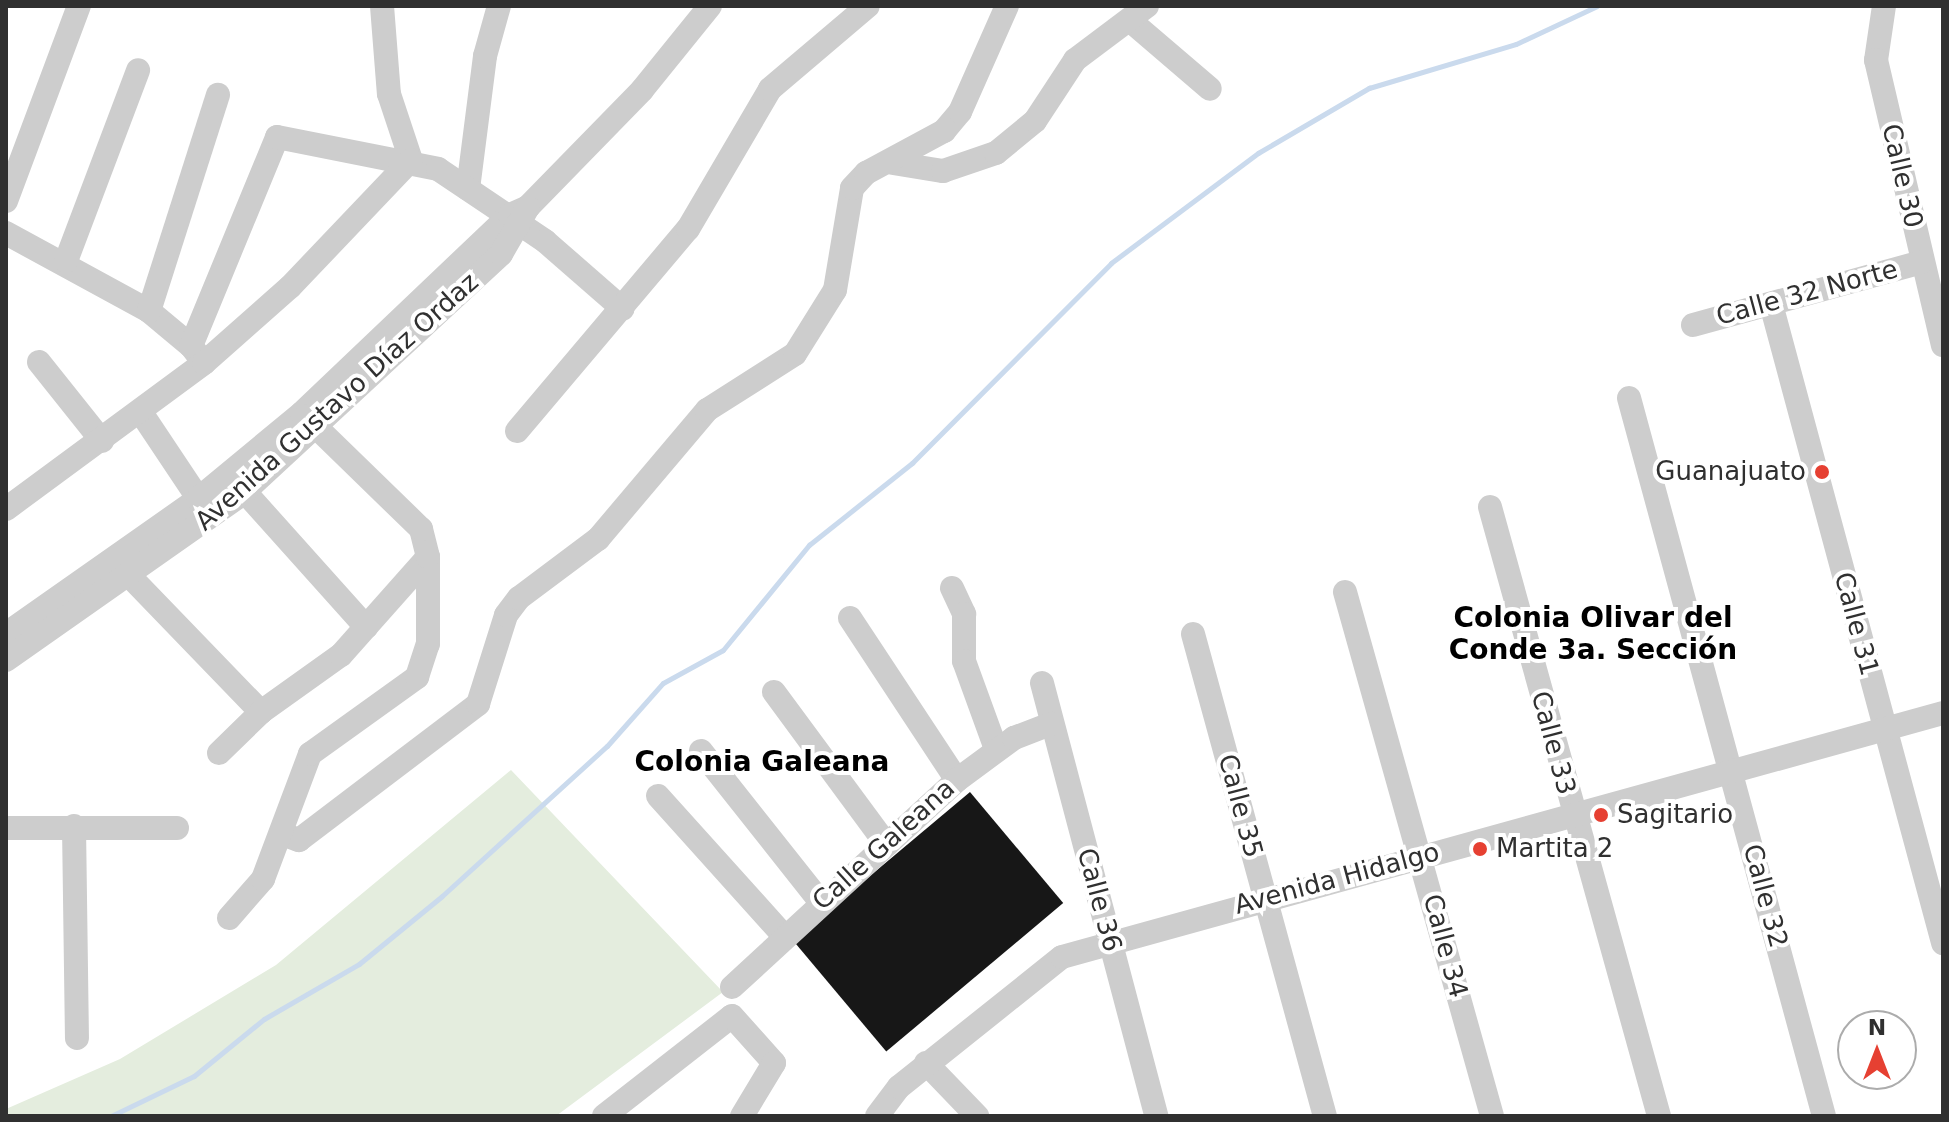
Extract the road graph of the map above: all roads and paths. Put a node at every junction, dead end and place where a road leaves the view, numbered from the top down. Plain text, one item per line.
1 (79, 6) edge
2 (382, 6) edge
3 (499, 6) edge
4 (710, 6) edge
5 (868, 6) edge
6 (1007, 6) edge
7 (1884, 6) edge
8 (1140, 15) edge
9 (138, 70) dead end
10 (1210, 89) dead end
11 (218, 95) dead end
12 (411, 160) junction
13 (893, 163) junction
14 (468, 189) junction
15 (6, 201) edge
16 (520, 216) junction
17 (6, 233) edge
18 (66, 261) junction
19 (1921, 262) junction
20 (1771, 304) junction
21 (623, 309) junction
22 (149, 311) junction
23 (1693, 325) dead end
24 (1943, 345) edge
25 (197, 355) junction
26 (39, 362) dead end
27 (1629, 398) dead end
28 (142, 414) junction
29 (309, 420) junction
30 (517, 431) dead end
31 (102, 441) junction
32 (237, 484) junction
33 (1490, 507) dead end
34 (6, 509) edge
35 (205, 509) junction
36 (428, 557) junction
37 (122, 568) junction
38 (952, 588) dead end
39 (1345, 592) dead end
40 (850, 618) dead end
41 (366, 627) junction
42 (6, 634) edge
43 (1193, 634) dead end
44 (6, 660) edge
45 (1042, 683) dead end
46 (774, 692) dead end
47 (261, 712) junction
48 (1943, 713) edge
49 (1051, 724) junction
50 (1884, 730) junction
51 (996, 749) junction
52 (701, 751) dead end
53 (219, 753) dead end
54 (1731, 771) junction
55 (957, 780) junction
56 (658, 796) dead end
57 (1572, 815) junction
58 (74, 826) junction
59 (6, 828) edge
60 (177, 828) dead end
61 (285, 835) junction
62 (887, 845) junction
63 (1420, 856) junction
64 (1265, 898) junction
65 (820, 901) junction
66 (229, 918) dead end
67 (783, 935) junction
68 (1111, 941) junction
69 (1943, 943) edge
70 (732, 987) dead end
71 (77, 1038) dead end
72 (926, 1063) junction
73 (604, 1116) edge
74 (742, 1116) edge
75 (877, 1116) edge
76 (977, 1116) edge
77 (1156, 1116) edge
78 (1325, 1116) edge
79 (1492, 1116) edge
80 (1659, 1116) edge
81 (1824, 1116) edge

1 - 15 street
2 - 12 street
3 - 14 street
4 - 16 street, Avenida Gustavo Díaz Ordaz
5 - 21 street
6 - 13 street
7 - 19 street, Calle 30
8 - 10 street
8 - 13 street
9 - 18 street
11 - 22 street
12 - 14 street
12 - 25 street
12 - 25 street
13 - 61 street
14 - 16 street
16 - 21 street
16 - 29 street, Avenida Gustavo Díaz Ordaz
17 - 18 street
18 - 22 street
19 - 20 street, Calle 32 Norte
19 - 24 street, Calle 30
20 - 23 street, Calle 32 Norte
20 - 50 street, Calle 31
21 - 30 street
22 - 25 street
25 - 28 street
26 - 31 street
27 - 54 street, Calle 32
28 - 31 street
28 - 35 street
29 - 32 street, Avenida Gustavo Díaz Ordaz
29 - 36 street
31 - 34 street
32 - 35 street, Avenida Gustavo Díaz Ordaz
32 - 41 street
33 - 57 street, Calle 33
35 - 37 street, Avenida Gustavo Díaz Ordaz
36 - 41 street
36 - 61 street
37 - 42 street, Avenida Gustavo Díaz Ordaz
37 - 44 street, Avenida Gustavo Díaz Ordaz
37 - 47 street
38 - 51 street
39 - 63 street, Calle 34
40 - 55 street
41 - 47 street
43 - 64 street, Calle 35
45 - 49 street, Calle 36
46 - 62 street
47 - 53 street
48 - 50 street, Avenida Hidalgo
49 - 51 street, Calle Galeana
49 - 68 street, Calle 36
50 - 54 street, Avenida Hidalgo
50 - 69 street, Calle 31
51 - 55 street, Calle Galeana
52 - 65 street
54 - 57 street, Avenida Hidalgo
54 - 81 street, Calle 32
55 - 62 street, Calle Galeana
56 - 67 street
57 - 63 street, Avenida Hidalgo
57 - 80 street, Calle 33
58 - 59 street
58 - 60 street
58 - 71 street
61 - 66 street
62 - 65 street, Calle Galeana
63 - 64 street, Avenida Hidalgo
63 - 79 street, Calle 34
64 - 68 street, Avenida Hidalgo
64 - 78 street, Calle 35
65 - 67 street, Calle Galeana
67 - 70 street, Calle Galeana
68 - 72 street, Avenida Hidalgo
68 - 77 street, Calle 36
72 - 75 street, Avenida Hidalgo
72 - 76 street
73 - 74 street

